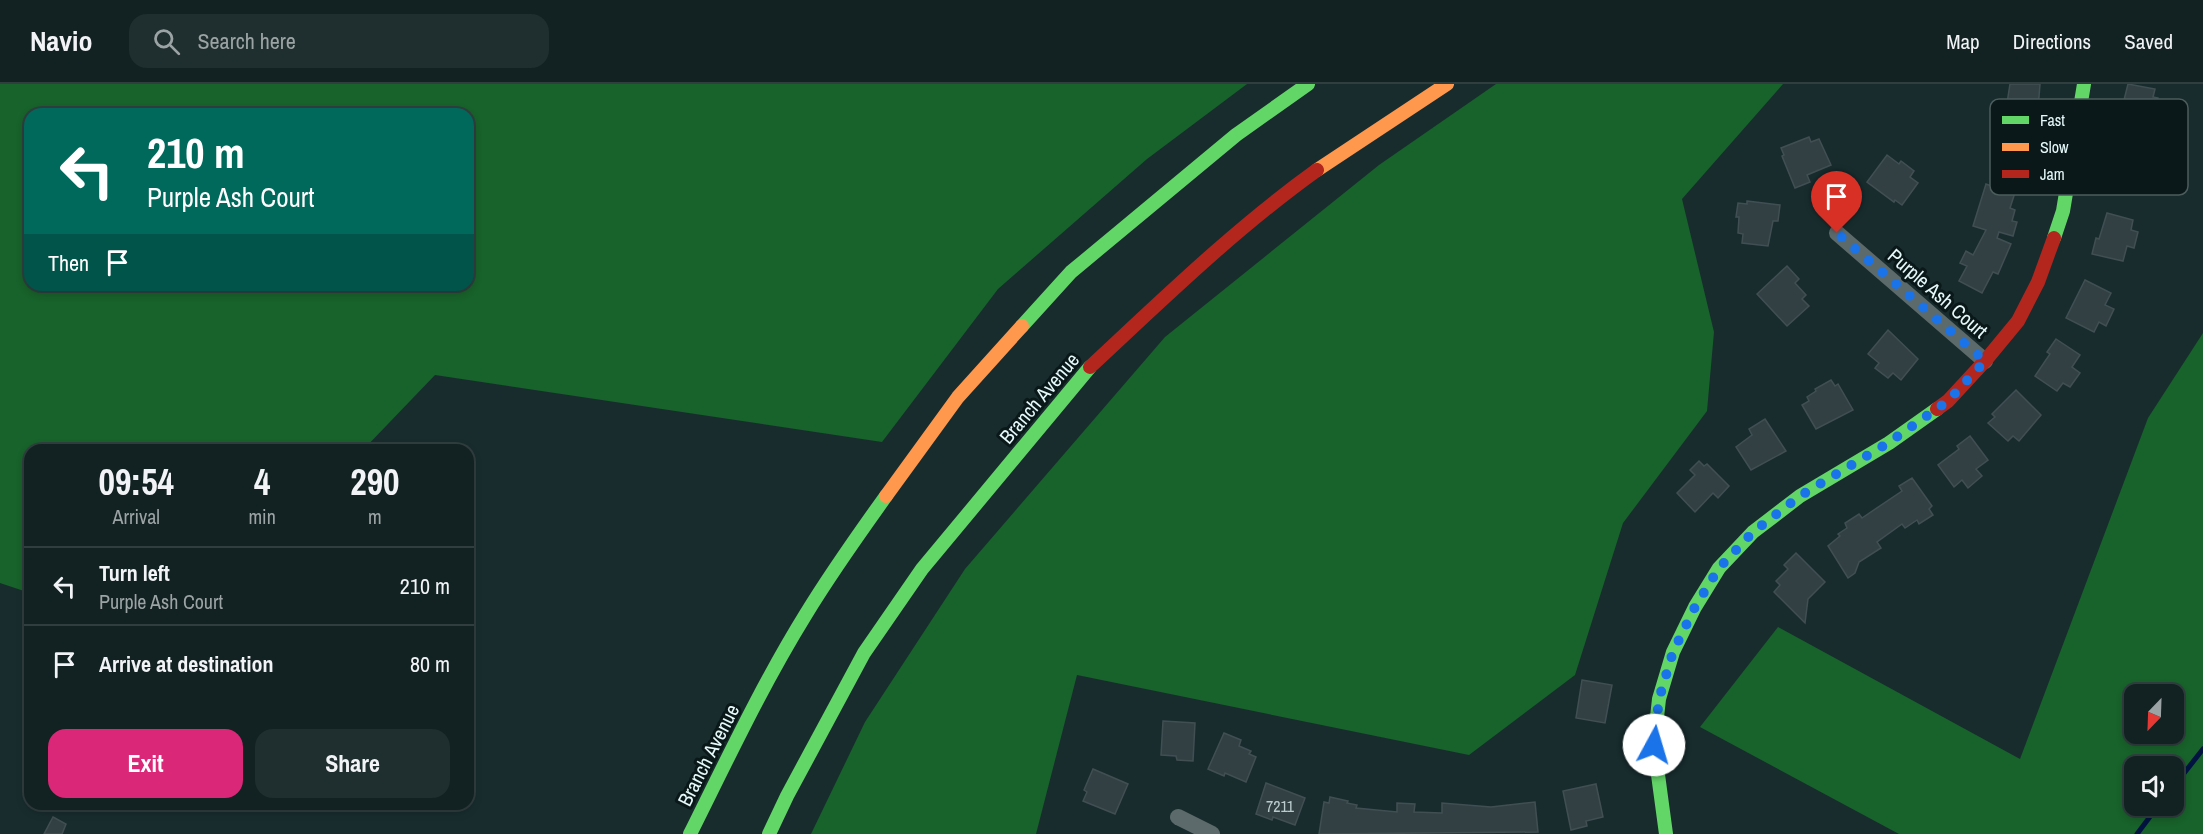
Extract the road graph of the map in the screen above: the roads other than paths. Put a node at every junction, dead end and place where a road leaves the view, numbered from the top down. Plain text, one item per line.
1 (1308, 84) edge
2 (1447, 84) edge
3 (2084, 84) edge
4 (2082, 99) edge
5 (2066, 195) edge
6 (1837, 233) dead end
7 (1985, 361) junction
8 (1178, 817) dead end
9 (690, 834) edge
10 (769, 834) edge
11 (1212, 834) edge
12 (1666, 834) edge

1 - 9 main road, Branch Avenue
2 - 10 main road, Branch Avenue
3 - 4 main road
5 - 7 main road
6 - 7 street, Purple Ash Court
7 - 12 main road
8 - 11 street

